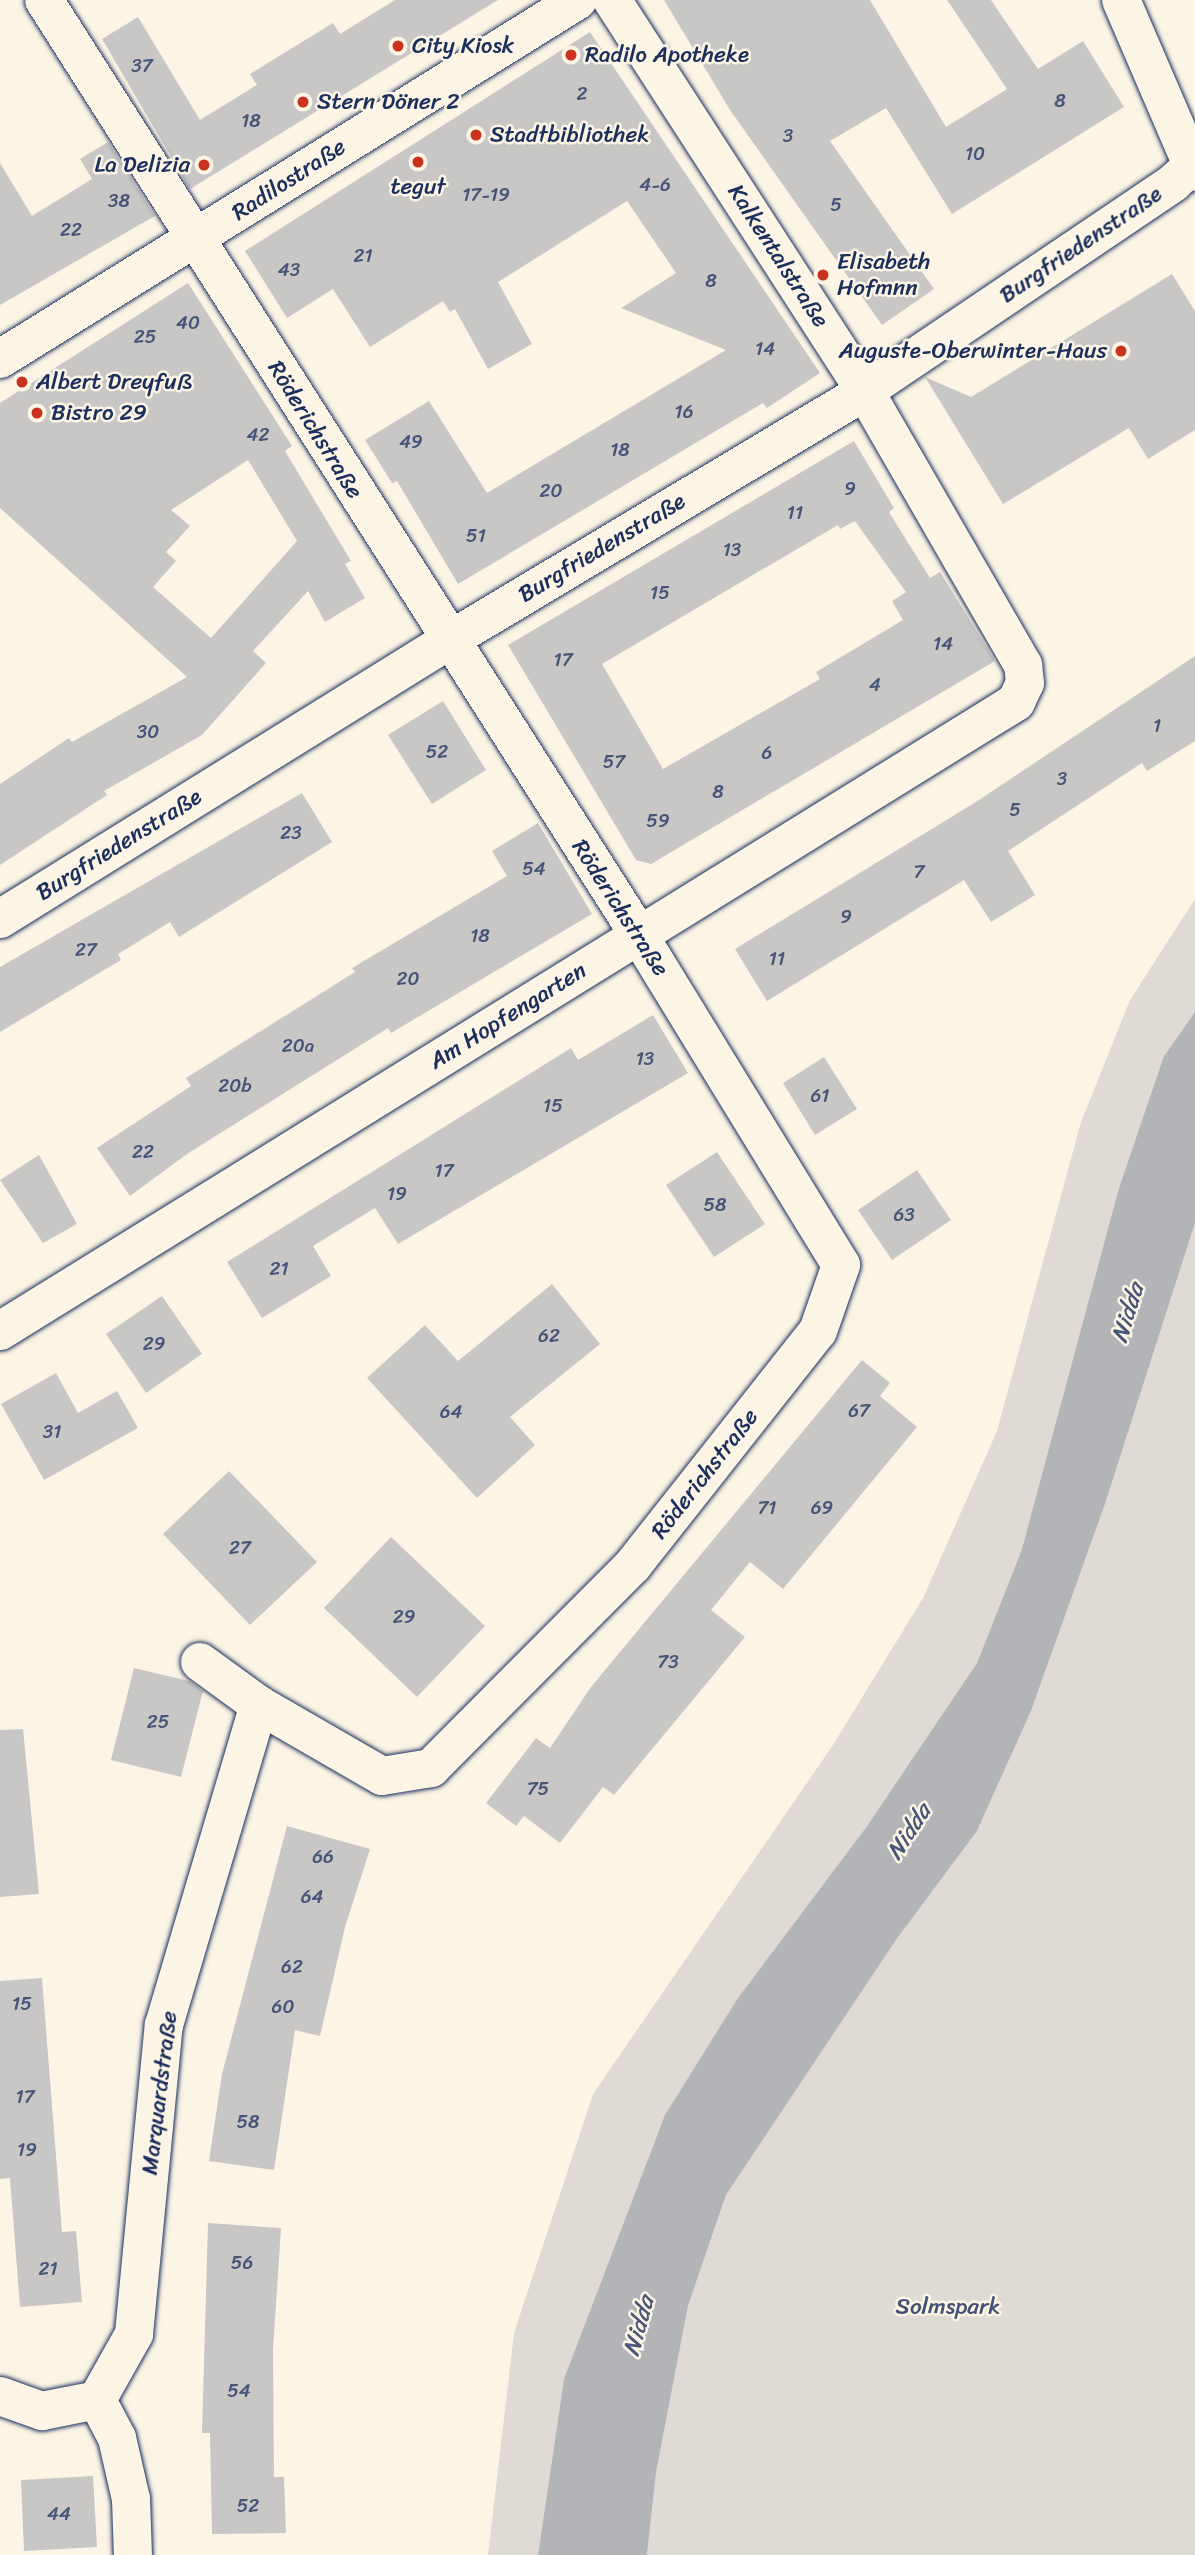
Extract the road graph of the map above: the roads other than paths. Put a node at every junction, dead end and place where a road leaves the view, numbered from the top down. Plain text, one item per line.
1 (44, 0) edge
2 (578, 0) edge
3 (612, 0) edge
4 (1121, 0) edge
5 (1194, 167) edge
6 (196, 241) junction
7 (0, 359) edge
8 (865, 391) junction
9 (448, 641) junction
10 (1016, 702) joint
11 (0, 919) edge
12 (639, 935) junction
13 (0, 1331) edge
14 (200, 1662) dead end
15 (259, 1705) junction
16 (0, 2396) edge
17 (96, 2400) junction
18 (133, 2555) edge

1 - 6 street, Röderichstraße
2 - 6 street, Radilostraße
3 - 8 street, Kalkentalstraße
4 - 5 street
5 - 8 street, Burgfriedenstraße
6 - 7 street, Radilostraße
6 - 9 street, Röderichstraße
8 - 9 street, Burgfriedenstraße
8 - 10 street, Kalkentalstraße
9 - 11 street, Burgfriedenstraße
9 - 12 street, Röderichstraße
10 - 12 street, Am Hopfengarten
12 - 13 street, Am Hopfengarten
12 - 15 street, Röderichstraße
14 - 15 street
15 - 17 street, Marquardstraße
16 - 17 street
17 - 18 street

